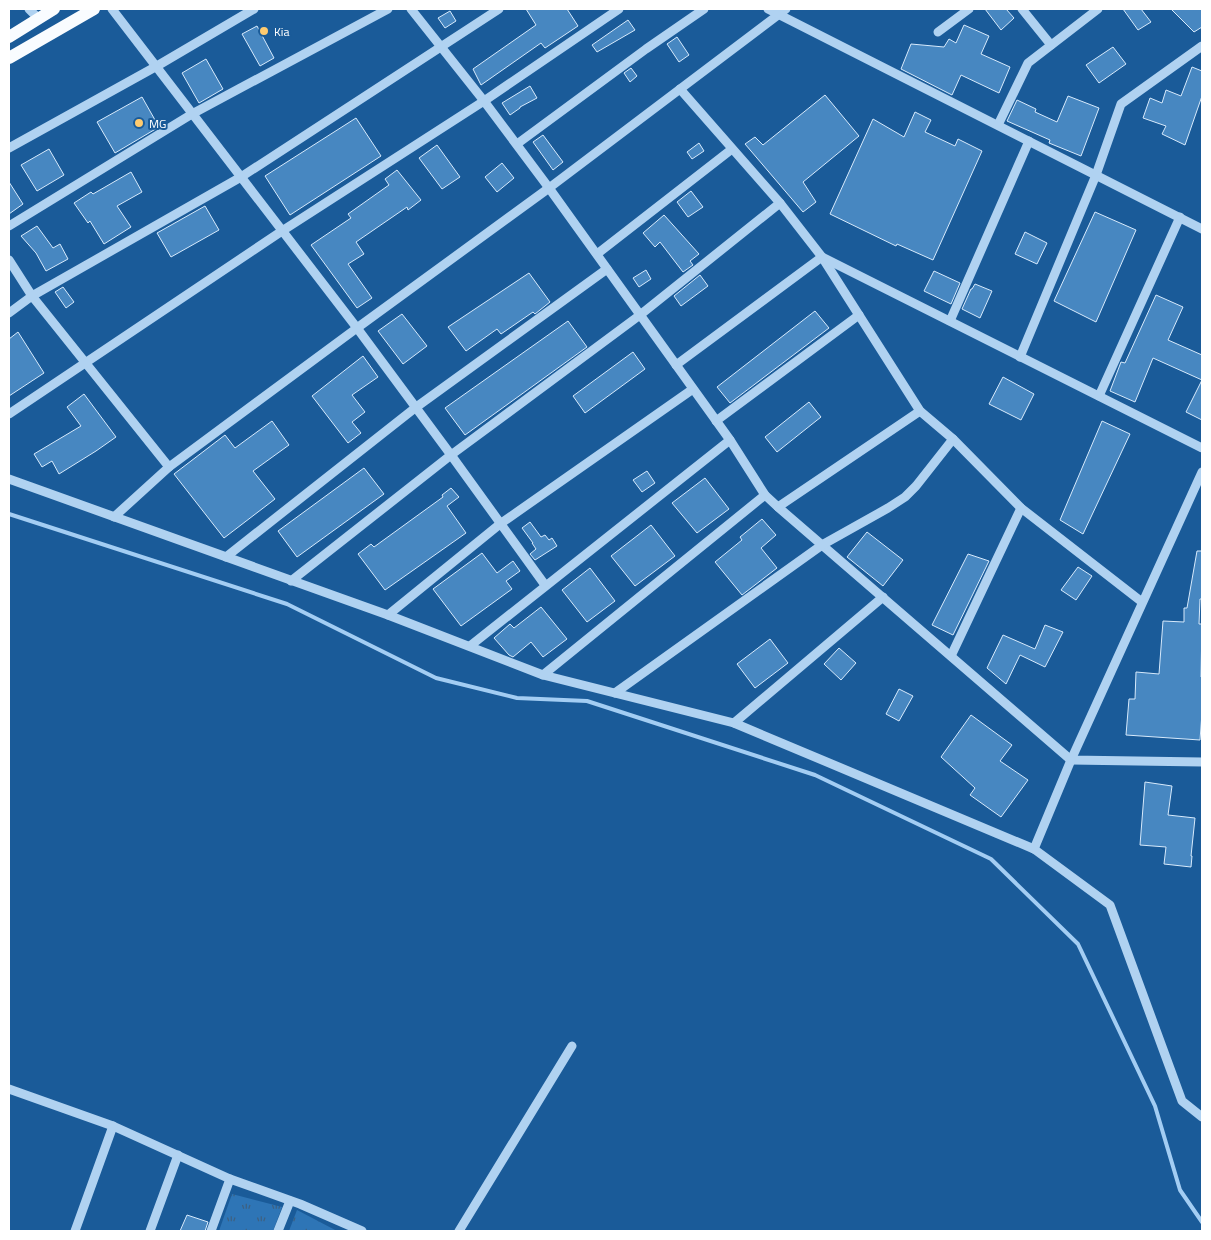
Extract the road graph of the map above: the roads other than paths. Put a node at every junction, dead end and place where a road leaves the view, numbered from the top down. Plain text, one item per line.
1 (29, 9) edge
2 (54, 9) edge
3 (94, 9) edge
4 (112, 9) edge
5 (254, 9) edge
6 (388, 9) edge
7 (411, 9) edge
8 (499, 9) edge
9 (619, 9) edge
10 (704, 9) edge
11 (768, 9) edge
12 (786, 9) edge
13 (970, 9) edge
14 (1022, 9) edge
15 (1098, 9) edge
16 (778, 14) junction
17 (39, 19) junction
18 (938, 32) dead end
19 (9, 37) edge
20 (441, 45) junction
21 (1051, 45) junction
22 (1202, 46) edge
23 (9, 58) edge
24 (157, 66) junction
25 (680, 89) junction
26 (484, 101) junction
27 (192, 114) junction
28 (998, 125) junction
29 (1029, 141) junction
30 (517, 144) junction
31 (9, 148) edge
32 (732, 149) junction
33 (1096, 175) junction
34 (241, 177) junction
35 (549, 188) junction
36 (780, 203) junction
37 (1180, 217) junction
38 (9, 226) edge
39 (1202, 228) edge
40 (282, 231) junction
41 (597, 254) junction
42 (822, 257) junction
43 (9, 260) edge
44 (608, 269) junction
45 (32, 296) junction
46 (9, 313) edge
47 (640, 315) junction
48 (860, 316) junction
49 (950, 321) junction
50 (357, 328) junction
51 (1020, 356) junction
52 (86, 361) junction
53 (676, 365) junction
54 (693, 389) junction
55 (1099, 396) junction
56 (416, 408) junction
57 (920, 411) junction
58 (9, 414) edge
59 (716, 421) junction
60 (952, 439) junction
61 (730, 440) junction
62 (1202, 448) edge
63 (451, 455) junction
64 (169, 467) junction
65 (1202, 472) edge
66 (9, 479) edge
67 (765, 495) junction
68 (778, 507) junction
69 (1021, 508) junction
70 (114, 517) junction
71 (500, 524) junction
72 (822, 545) junction
73 (226, 557) junction
74 (291, 581) junction
75 (545, 585) junction
76 (883, 597) junction
77 (1142, 602) junction
78 (388, 615) junction
79 (470, 646) junction
80 (951, 656) junction
81 (542, 675) junction
82 (614, 693) junction
83 (734, 723) junction
84 (1071, 760) junction
85 (1202, 762) edge
86 (1034, 849) junction
87 (572, 1046) dead end
88 (9, 1089) edge
89 (1202, 1117) edge
90 (113, 1126) junction
91 (178, 1155) junction
92 (230, 1179) junction
93 (290, 1201) junction
94 (75, 1231) edge
95 (150, 1231) edge
96 (211, 1231) edge
97 (278, 1231) edge
98 (362, 1231) edge
99 (459, 1231) edge

1 - 17 street
2 - 17 main road
3 - 23 main road
4 - 24 street
5 - 24 street
6 - 27 street
7 - 20 street
8 - 20 street
9 - 26 street
10 - 30 street
11 - 16 street
12 - 16 street
13 - 18 street
14 - 21 street
15 - 21 street
16 - 25 street
16 - 28 street
17 - 19 main road
20 - 26 street
20 - 34 street
21 - 28 street
22 - 33 street
24 - 27 street
24 - 31 street
25 - 32 street
25 - 35 street
26 - 30 street
26 - 40 street
27 - 34 street
27 - 38 street
28 - 29 street
29 - 33 street
29 - 49 street
30 - 35 street
32 - 36 street
32 - 41 street
33 - 37 street
33 - 51 street
34 - 40 street
34 - 45 street
35 - 41 street
35 - 50 street
36 - 42 street
36 - 47 street
37 - 39 street
37 - 55 street
40 - 50 street
40 - 52 street
41 - 44 street
42 - 48 street
42 - 49 street
42 - 53 street
43 - 45 street
44 - 47 street
44 - 56 street
45 - 46 street
45 - 52 street
47 - 53 street
47 - 63 street
48 - 57 street
48 - 59 street
49 - 51 street
50 - 56 street
50 - 64 street
51 - 55 street
52 - 58 street
52 - 64 street
53 - 54 street
54 - 59 street
54 - 71 street
55 - 62 street
56 - 63 street
56 - 73 street
57 - 60 street
57 - 68 street
59 - 61 street
60 - 69 street
60 - 72 street
61 - 67 street
61 - 75 street
63 - 71 street
63 - 74 street
64 - 70 street
65 - 77 street
66 - 70 street
67 - 68 street
67 - 81 street
68 - 72 street
69 - 77 street
69 - 80 street
70 - 73 street
71 - 75 street
71 - 78 street
72 - 76 street
72 - 82 street
73 - 74 street
74 - 78 street
75 - 79 street
76 - 80 street
76 - 83 street
77 - 84 street
78 - 79 street
79 - 81 street
80 - 84 street
81 - 82 street
82 - 83 street
83 - 86 street
84 - 85 street
84 - 86 street
86 - 89 street
87 - 99 street
88 - 90 street
90 - 91 street
90 - 94 street
91 - 92 street
91 - 95 street
92 - 93 street
92 - 96 street
93 - 97 street
93 - 98 street

